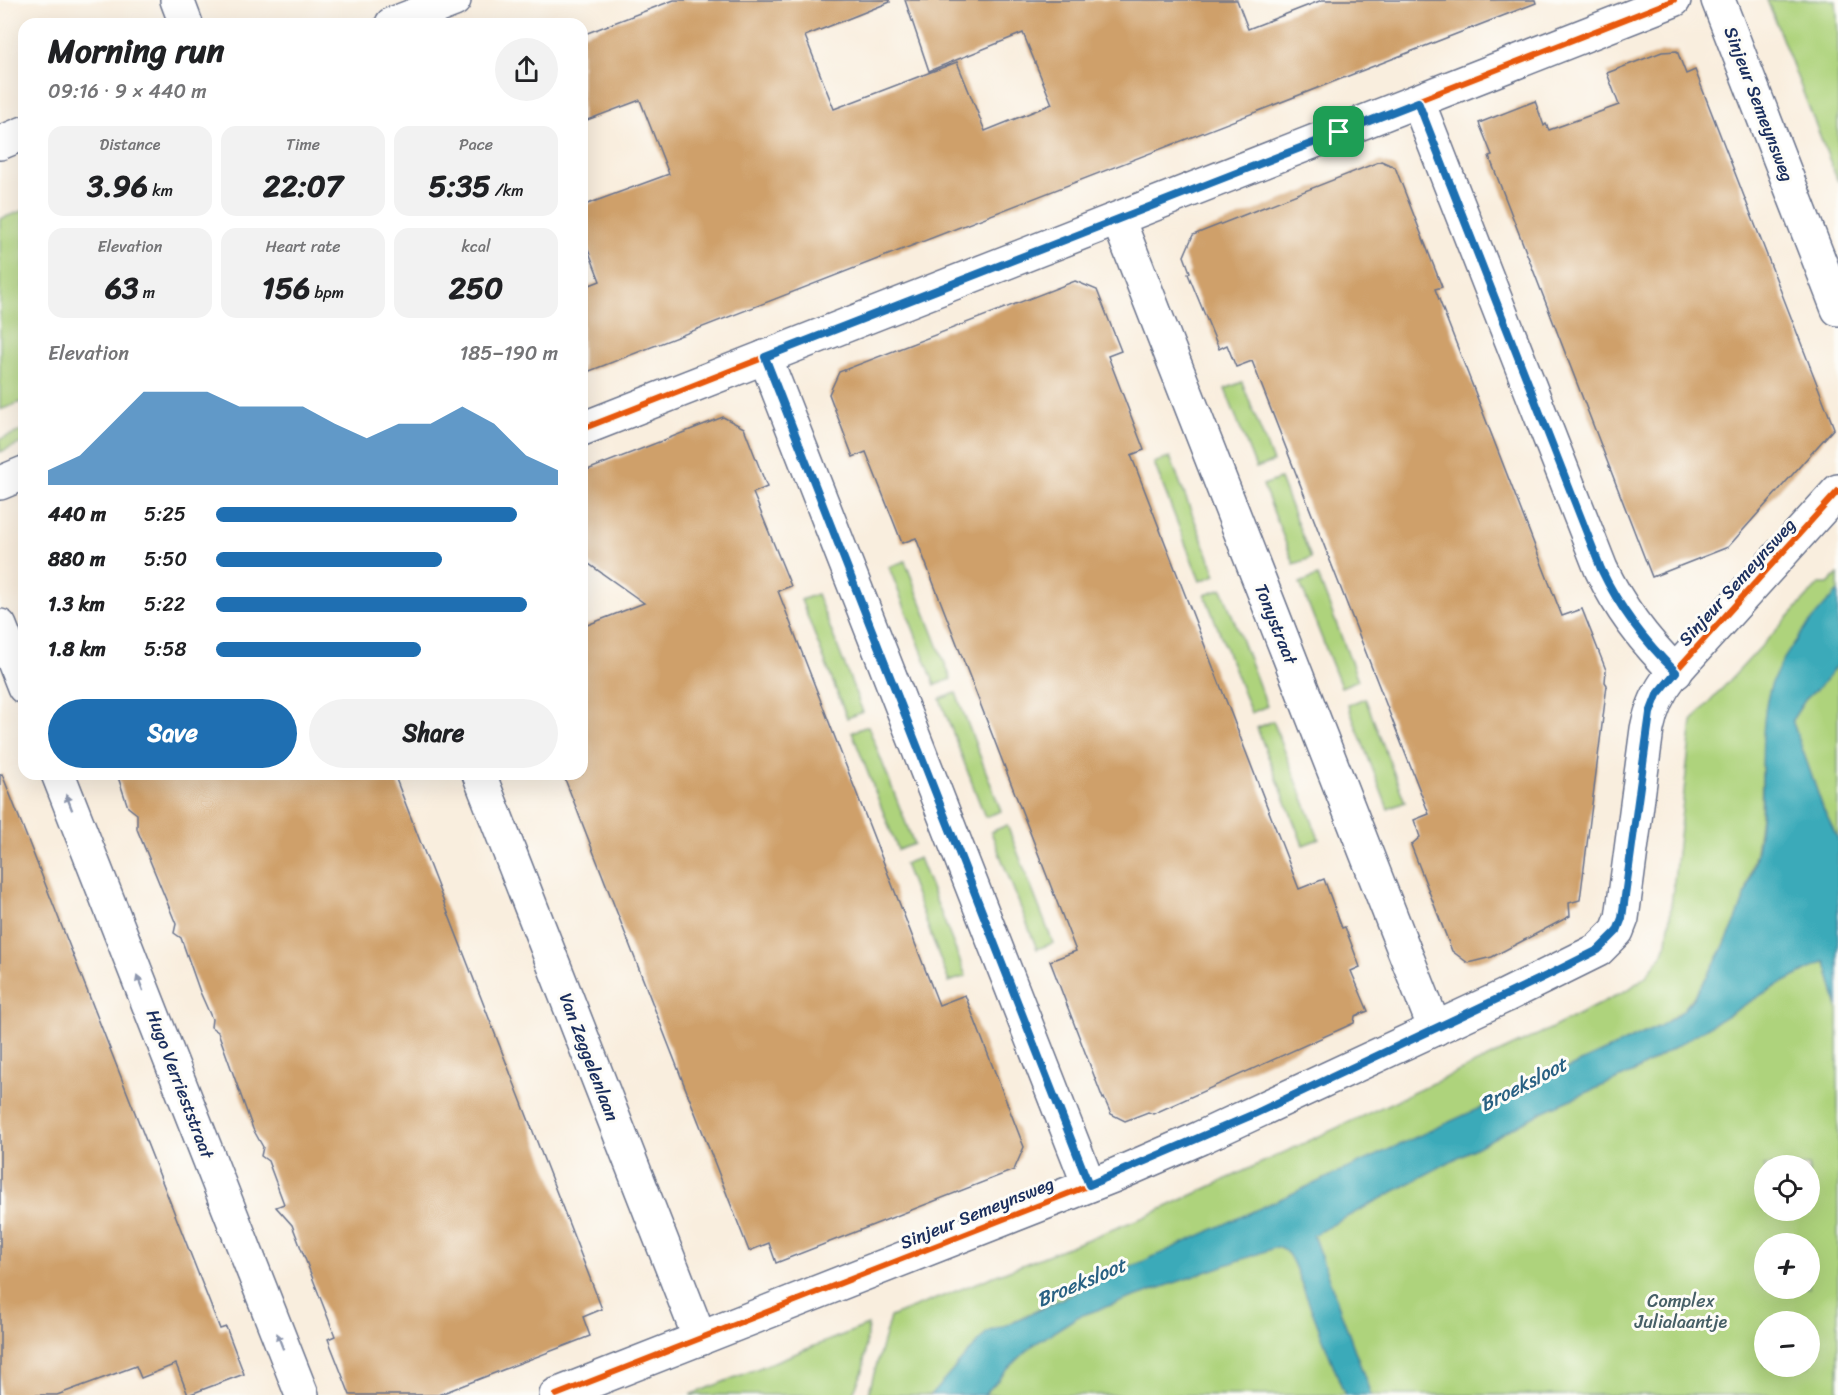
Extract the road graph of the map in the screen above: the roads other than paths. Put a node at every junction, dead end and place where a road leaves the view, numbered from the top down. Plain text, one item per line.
1 (177, 0) edge
2 (454, 0) edge
3 (1674, 0) edge
4 (1719, 0) edge
5 (184, 18) edge
6 (408, 18) edge
7 (1418, 102) junction
8 (18, 136) edge
9 (0, 143) edge
10 (1118, 219) junction
11 (1838, 309) edge
12 (765, 357) junction
13 (588, 427) edge
14 (18, 476) edge
15 (0, 483) edge
16 (1838, 491) edge
17 (0, 626) edge
18 (18, 672) edge
19 (1676, 672) junction
20 (60, 780) edge
21 (481, 780) edge
22 (1435, 1029) junction
23 (1089, 1185) junction
24 (700, 1339) junction
25 (302, 1395) edge
26 (556, 1395) edge

1 - 5 street
2 - 6 street
3 - 7 street
4 - 11 street, Sinjeur Semeynsweg
7 - 10 street
7 - 19 street
8 - 9 street
10 - 12 street
10 - 22 street, Tonystraat
12 - 13 street
12 - 23 street
14 - 15 street
16 - 19 street, Sinjeur Semeynsweg
17 - 18 street
19 - 22 street, Sinjeur Semeynsweg
25 -> 20 street, Hugo Verrieststraat
21 - 24 street, Van Zeggelenlaan
22 - 23 street, Sinjeur Semeynsweg
23 - 24 street, Sinjeur Semeynsweg
24 - 26 street, Sinjeur Semeynsweg

